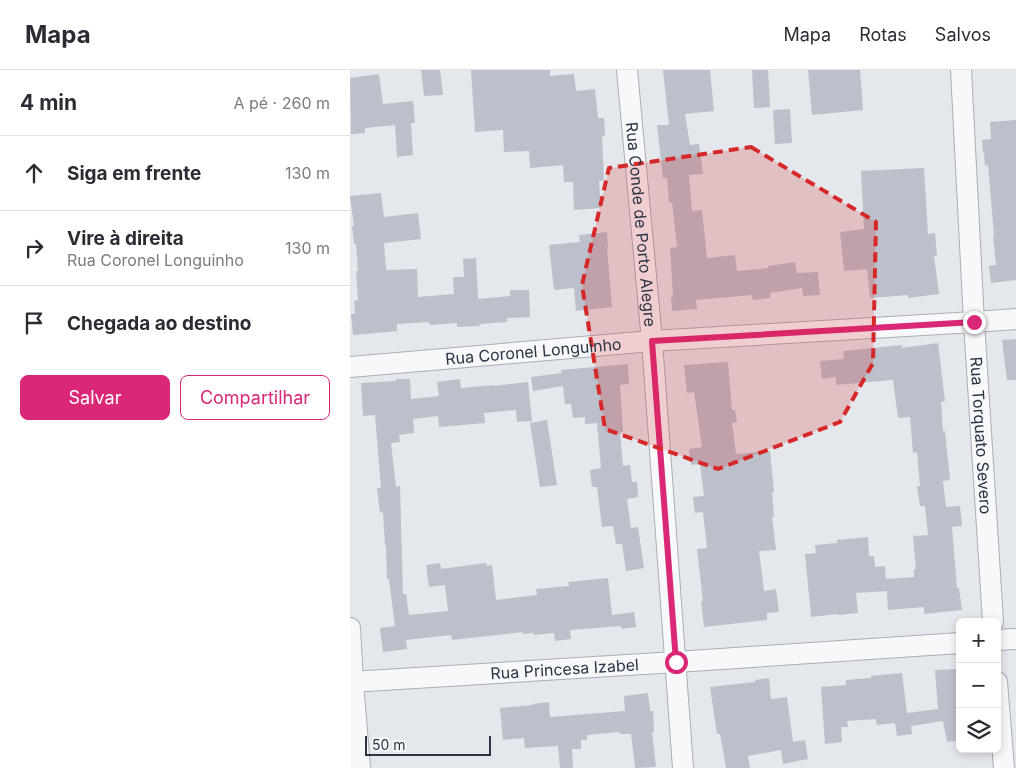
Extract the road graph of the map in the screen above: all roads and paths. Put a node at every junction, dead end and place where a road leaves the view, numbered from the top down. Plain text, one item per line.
1 (627, 70) edge
2 (961, 70) edge
3 (1016, 319) edge
4 (974, 322) junction
5 (652, 341) junction
6 (350, 367) edge
7 (993, 618) edge
8 (350, 628) edge
9 (1016, 639) edge
10 (1001, 640) edge
11 (956, 642) edge
12 (676, 662) junction
13 (351, 682) edge
14 (999, 708) edge
15 (360, 768) edge
16 (683, 768) edge
17 (1004, 768) edge

1 - 5 street, Rua Conde de Porto Alegre
2 - 4 street, Rua Torquato Severo
3 - 4 street, Rua Coronel Longuinho
4 - 5 street, Rua Coronel Longuinho
4 - 7 street, Rua Torquato Severo
5 - 6 street, Rua Coronel Longuinho
5 - 12 street, Rua Conde de Porto Alegre
8 - 13 street
9 - 10 street
11 - 12 street, Rua Princesa Izabel
12 - 13 street, Rua Princesa Izabel
12 - 16 street, Rua Conde de Porto Alegre
13 - 15 street
14 - 17 street

